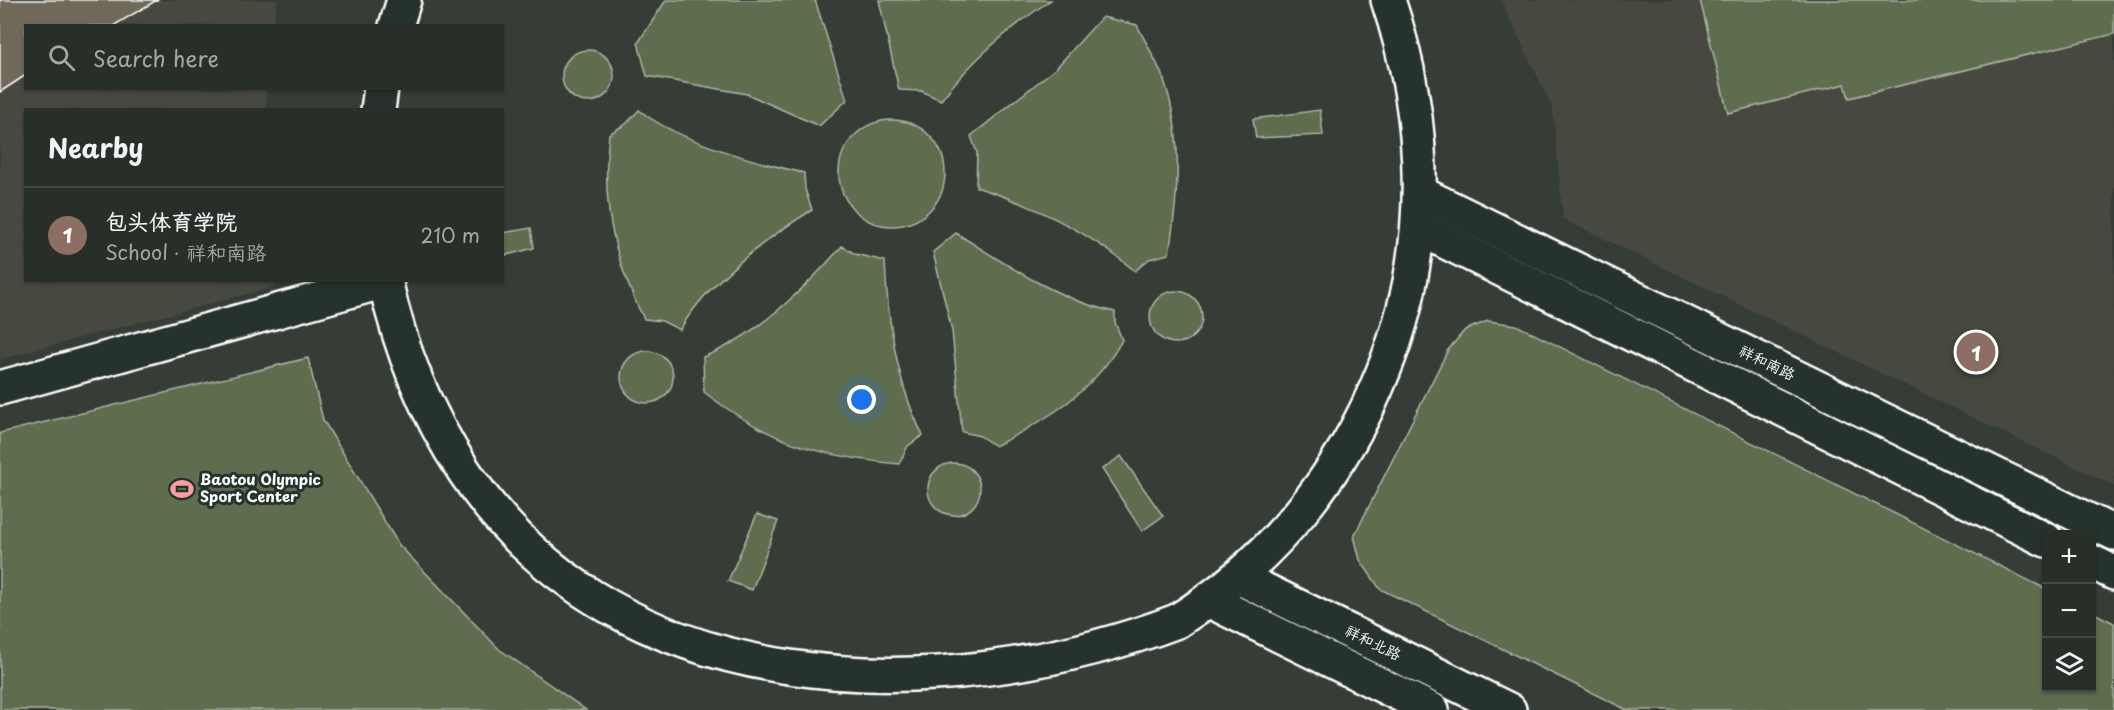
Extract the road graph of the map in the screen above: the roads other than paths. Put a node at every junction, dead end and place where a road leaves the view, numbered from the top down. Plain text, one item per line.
1 (404, 0) edge
2 (1388, 0) edge
3 (397, 24) edge
4 (381, 90) edge
5 (378, 108) edge
6 (1420, 193) junction
7 (1418, 228) junction
8 (381, 282) edge
9 (385, 282) edge
10 (0, 388) edge
11 (2114, 533) edge
12 (2042, 538) edge
13 (2096, 564) edge
14 (2114, 573) edge
15 (1238, 577) junction
16 (1208, 600) junction
17 (1432, 710) edge
18 (1509, 710) edge

1 - 3 street
2 - 6 street
4 - 5 street
6 - 7 street
6 - 11 street, 祥和南路
7 - 12 street
7 - 15 street
8 - 10 street
9 - 16 street
13 - 14 street
15 - 16 street
15 - 18 street, 祥和北路
16 - 17 street

